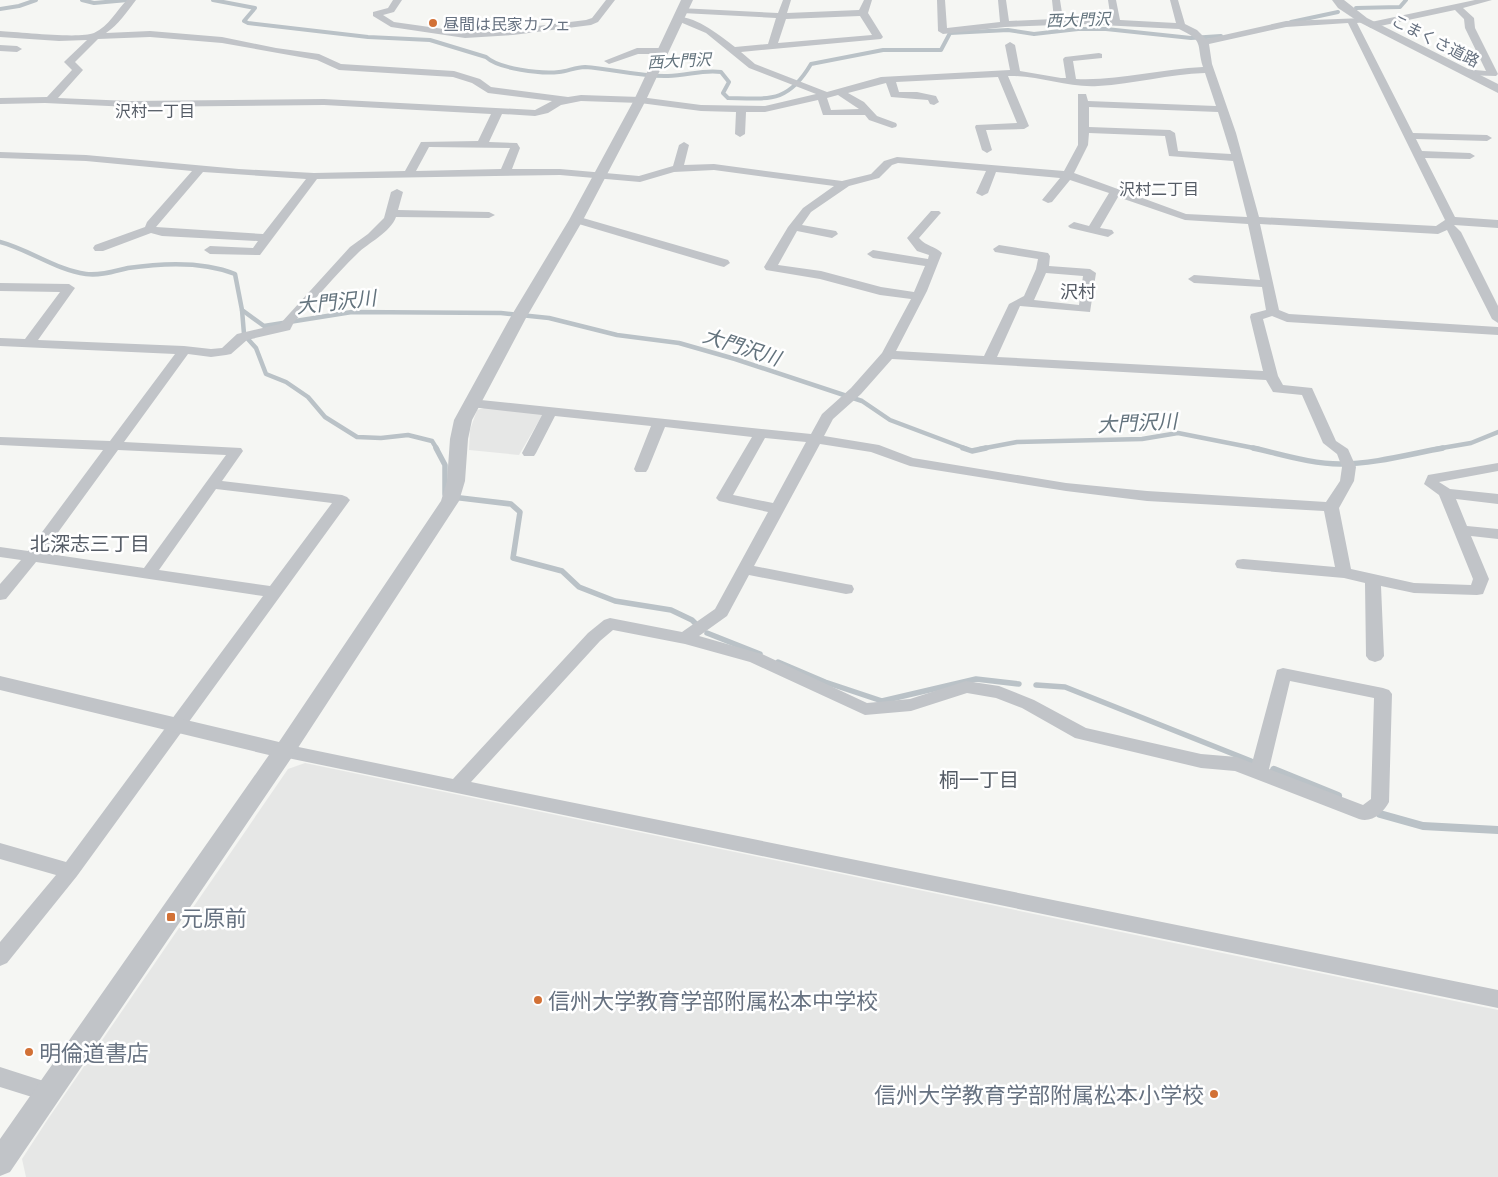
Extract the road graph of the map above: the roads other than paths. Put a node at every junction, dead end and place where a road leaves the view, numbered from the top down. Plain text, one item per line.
1 (132, 0) edge
2 (398, 0) edge
3 (612, 0) edge
4 (787, 0) edge
5 (868, 0) edge
6 (941, 0) edge
7 (1002, 0) edge
8 (1056, 0) edge
9 (1112, 0) edge
10 (1174, 0) edge
11 (1338, 0) edge
12 (1488, 0) edge
13 (1458, 7) junction
14 (682, 10) edge
15 (863, 13) junction
16 (782, 16) junction
17 (1059, 22) junction
18 (1362, 22) junction
19 (1116, 23) junction
20 (1005, 24) junction
21 (1181, 26) junction
22 (0, 34) edge
23 (97, 35) junction
24 (1204, 42) junction
25 (1010, 45) dead end
26 (772, 46) junction
27 (0, 48) edge
28 (17, 49) dead end
29 (734, 50) junction
30 (663, 51) junction
31 (1099, 56) dead end
32 (609, 61) dead end
33 (1209, 70) junction
34 (1464, 72) junction
35 (1015, 73) junction
36 (1002, 75) junction
37 (890, 80) junction
38 (1072, 82) junction
39 (1092, 83) junction
40 (796, 84) joint
41 (1498, 89) edge
42 (840, 92) junction
43 (824, 96) junction
44 (49, 100) junction
45 (567, 100) junction
46 (640, 100) junction
47 (0, 101) edge
48 (934, 102) dead end
49 (1084, 104) junction
50 (1223, 109) junction
51 (741, 110) junction
52 (498, 111) junction
53 (866, 112) junction
54 (892, 125) dead end
55 (1083, 130) junction
56 (740, 134) dead end
57 (1409, 136) junction
58 (1487, 138) dead end
59 (482, 145) junction
60 (684, 146) dead end
61 (987, 150) dead end
62 (1418, 154) junction
63 (0, 155) edge
64 (1470, 156) dead end
65 (1237, 158) junction
66 (201, 168) junction
67 (678, 169) junction
68 (992, 169) junction
69 (505, 172) junction
70 (408, 173) junction
71 (1068, 175) junction
72 (314, 176) junction
73 (599, 176) junction
74 (846, 183) junction
75 (397, 192) dead end
76 (1116, 192) junction
77 (982, 193) dead end
78 (1048, 200) dead end
79 (392, 213) junction
80 (935, 213) dead end
81 (489, 216) dead end
82 (576, 220) junction
83 (1254, 221) junction
84 (1449, 223) junction
85 (1498, 224) edge
86 (1074, 226) dead end
87 (794, 227) junction
88 (150, 229) junction
89 (1093, 229) junction
90 (1108, 233) dead end
91 (832, 234) dead end
92 (268, 238) junction
93 (99, 248) dead end
94 (999, 249) dead end
95 (210, 250) dead end
96 (873, 254) dead end
97 (724, 262) dead end
98 (931, 263) junction
99 (1042, 269) junction
100 (1194, 279) dead end
101 (1267, 284) junction
102 (0, 287) edge
103 (917, 296) junction
104 (1019, 302) junction
105 (1273, 312) junction
106 (1498, 319) edge
107 (287, 323) joint
108 (1498, 331) edge
109 (0, 342) edge
110 (29, 343) junction
111 (184, 350) junction
112 (888, 355) junction
113 (988, 361) junction
114 (1271, 376) junction
115 (471, 403) junction
116 (550, 411) junction
117 (660, 422) junction
118 (761, 433) junction
119 (817, 439) junction
120 (0, 441) edge
121 (113, 444) junction
122 (529, 453) dead end
123 (1498, 467) edge
124 (642, 469) dead end
125 (212, 484) junction
126 (1446, 493) junction
127 (1498, 499) edge
128 (1331, 506) junction
129 (778, 509) junction
130 (1463, 530) junction
131 (1498, 534) edge
132 (0, 552) edge
133 (32, 557) junction
134 (1243, 564) dead end
135 (745, 569) junction
136 (149, 573) junction
137 (1344, 573) junction
138 (1374, 579) junction
139 (846, 588) dead end
140 (275, 592) junction
141 (0, 595) edge
142 (684, 638) junction
143 (1375, 656) dead end
144 (0, 683) edge
145 (178, 724) junction
146 (284, 751) junction
147 (1259, 772) junction
148 (456, 787) junction
149 (0, 851) edge
150 (70, 872) junction
151 (0, 957) edge
152 (1498, 999) edge
153 (0, 1077) edge
154 (48, 1092) junction
155 (0, 1163) edge

1 - 23 street
2 - 3 street
4 - 16 street
5 - 15 street
6 - 20 street
7 - 20 street
8 - 17 street
9 - 19 street
10 - 21 street
11 - 18 street, こまくさ道路
12 - 13 street
13 - 18 street
13 - 34 street
14 - 16 street
14 - 29 street
14 - 30 street
15 - 16 street
15 - 26 street
16 - 26 street
17 - 19 street
17 - 20 street
18 - 24 street
18 - 34 street, こまくさ道路
18 - 57 street
19 - 21 street
21 - 24 street
22 - 23 street
23 - 44 street
23 - 45 street
24 - 33 street
25 - 35 street
26 - 29 street
27 - 28 street
29 - 40 street
30 - 32 street
30 - 46 street
31 - 38 street
33 - 39 street
33 - 50 street
34 - 41 street, こまくさ道路
35 - 36 street
35 - 38 street
36 - 37 street
36 - 61 street
37 - 42 street
37 - 48 street
38 - 39 street
39 - 49 street
40 - 43 street
42 - 43 street
42 - 53 street
43 - 51 street
43 - 53 street
44 - 47 street
44 - 52 street
45 - 46 street
45 - 52 street
46 - 51 street
46 - 73 street
49 - 50 street
49 - 55 street
50 - 65 street
51 - 56 street
52 - 59 street
53 - 54 street
55 - 65 street
55 - 71 street
57 - 58 street
57 - 62 street
59 - 69 street
59 - 70 street
60 - 67 street
62 - 64 street
62 - 84 street
63 - 66 street
65 - 83 street
66 - 72 street
66 - 88 street
67 - 73 street
67 - 74 street
68 - 71 street
68 - 74 street
68 - 77 street
69 - 70 street
69 - 73 street
70 - 72 street
71 - 76 street
71 - 78 street
72 - 92 street
73 - 82 street
74 - 87 street
75 - 79 street
76 - 83 street
76 - 89 street
79 - 81 street
79 - 107 street
80 - 98 street
82 - 97 street
82 - 115 street
83 - 84 street
83 - 101 street
84 - 85 street
84 - 106 street
86 - 89 street
87 - 91 street
87 - 103 street
88 - 92 street
88 - 93 street
89 - 90 street
92 - 95 street
94 - 99 street
96 - 98 street
98 - 103 street
99 - 104 street
99 - 104 street
100 - 101 street
101 - 105 street
102 - 110 street
103 - 112 street
104 - 113 street
105 - 108 street
105 - 114 street
107 - 111 street
109 - 110 street
110 - 111 street
111 - 121 street
112 - 113 street
112 - 119 street
113 - 114 street
114 - 128 street
115 - 116 street
115 - 146 street
116 - 117 street
116 - 122 street
117 - 118 street
117 - 124 street
118 - 119 street
118 - 129 street
119 - 128 street
119 - 129 street
120 - 121 street
121 - 125 street
121 - 133 street
123 - 126 street
125 - 136 street
125 - 140 street
126 - 127 street
126 - 130 street
128 - 137 street
129 - 135 street
130 - 131 street
130 - 138 street
132 - 133 street
133 - 136 street
133 - 141 street
134 - 137 street
135 - 139 street
135 - 142 street
136 - 140 street
137 - 138 street
138 - 143 street
140 - 145 street
142 - 147 street
142 - 148 street
144 - 145 street
145 - 146 street
145 - 150 street
146 - 148 street
146 - 154 street
147 - 147 street
148 - 152 street
149 - 150 street
150 - 151 street
153 - 154 street
154 - 155 street

